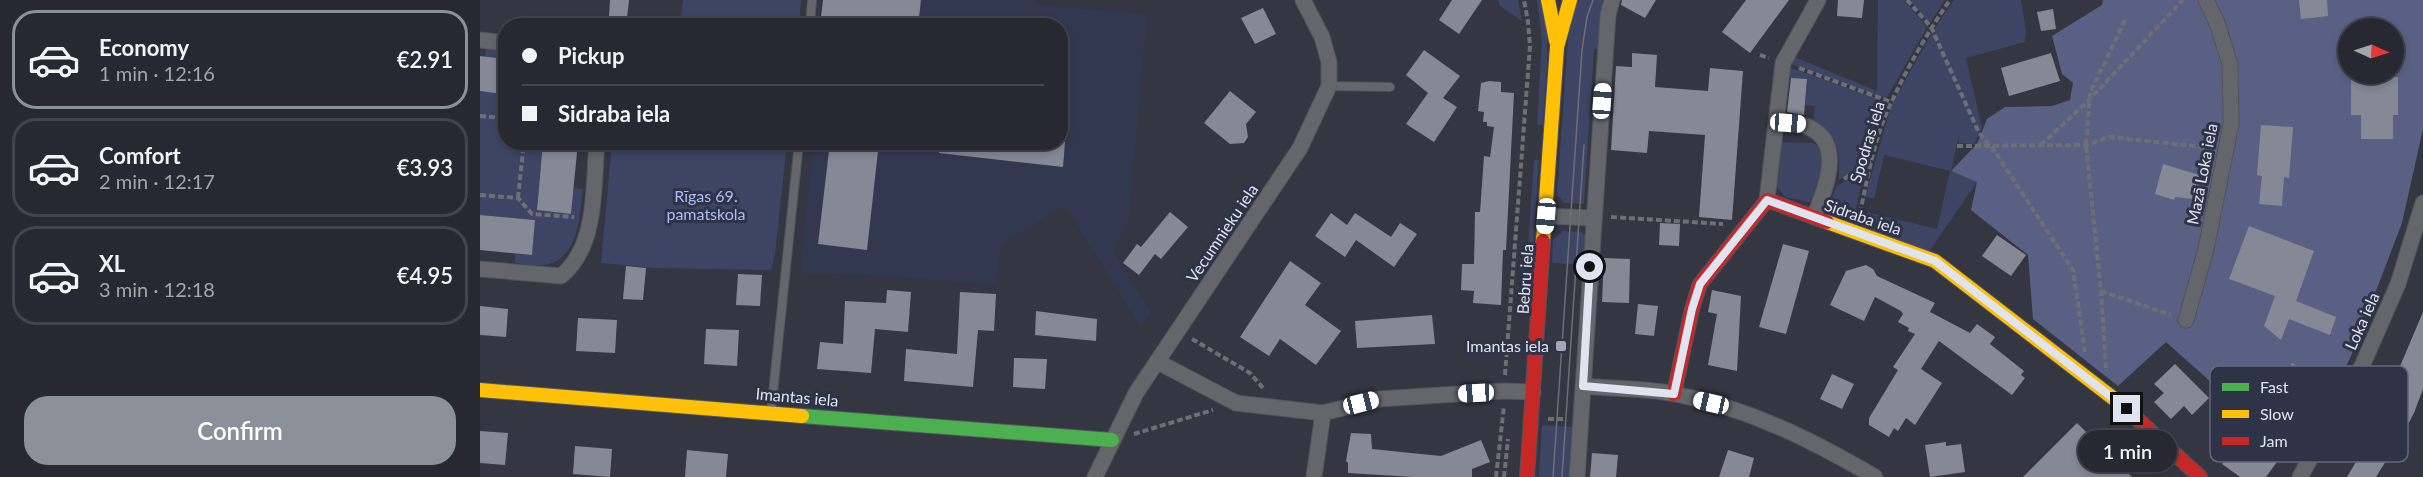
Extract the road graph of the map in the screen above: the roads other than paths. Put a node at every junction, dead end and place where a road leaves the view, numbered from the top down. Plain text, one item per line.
1 (812, 0) edge
2 (1303, 0) edge
3 (1548, 0) edge
4 (1570, 0) edge
5 (1612, 0) edge
6 (1818, 0) edge
7 (2206, 0) edge
8 (811, 18) edge
9 (480, 40) edge
10 (498, 42) edge
11 (1557, 47) junction
12 (1329, 86) junction
13 (1390, 87) dead end
14 (1776, 122) junction
15 (596, 150) edge
16 (798, 150) edge
17 (1767, 200) junction
18 (2423, 203) edge
19 (1546, 216) junction
20 (1814, 217) junction
21 (1593, 218) junction
22 (480, 269) edge
23 (2186, 320) road end
24 (1158, 362) junction
25 (2362, 366) edge
26 (1583, 386) junction
27 (480, 390) edge
28 (1533, 392) junction
29 (1674, 394) junction
30 (771, 413) junction
31 (1323, 413) junction
32 (1112, 441) junction
33 (2308, 462) edge
34 (1095, 477) edge
35 (1314, 477) edge
36 (1527, 477) edge
37 (1577, 477) edge
38 (1875, 477) edge
39 (2200, 477) edge
40 (2300, 477) edge

1 - 8 lane
2 - 12 street, Vecumnieku iela
3 - 11 street, Bebru iela
4 - 11 street, Bebru iela
5 - 21 street
6 - 14 street
7 - 23 street, Mazā Loka iela
9 - 10 street
11 - 19 street, Bebru iela
12 - 13 lane
12 - 24 street, Vecumnieku iela
14 - 17 street
14 - 20 street
15 - 22 street
16 - 30 lane
17 - 20 street, Sidraba iela
17 - 29 street
18 - 25 street, Loka iela
19 - 21 street
19 - 28 street, Bebru iela
20 - 39 street, Sidraba iela
21 - 26 street
24 - 31 street
24 - 32 street, Vecumnieku iela
26 - 29 street
26 - 37 street
27 - 30 street, Imantas iela
28 - 31 street
28 - 36 street, Bebru iela
29 - 38 street
30 - 32 street, Imantas iela
31 - 35 street
32 - 34 street, Vecumnieku iela
33 - 40 street, Loka iela

